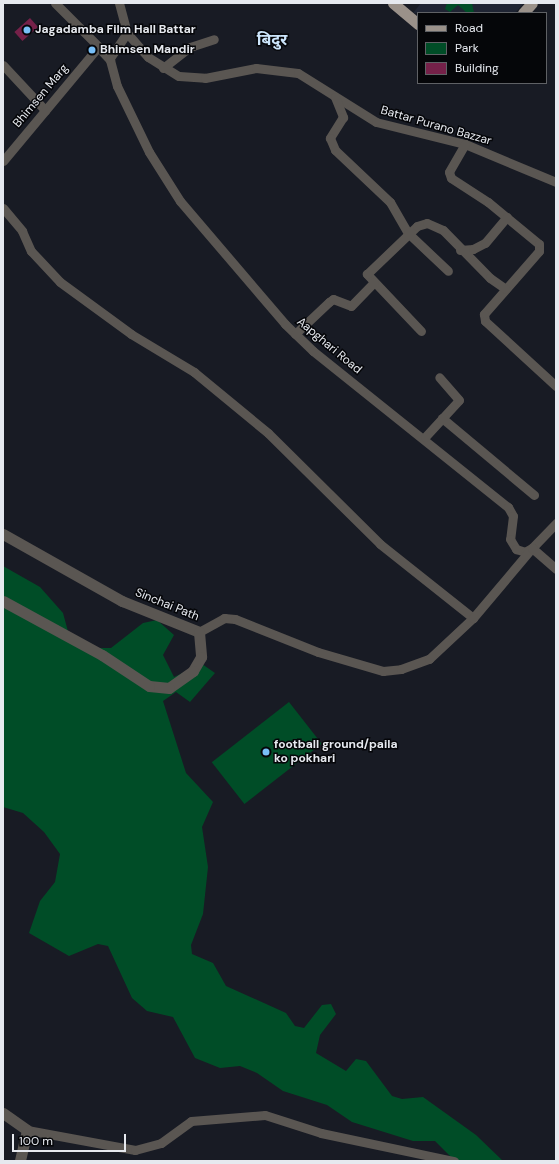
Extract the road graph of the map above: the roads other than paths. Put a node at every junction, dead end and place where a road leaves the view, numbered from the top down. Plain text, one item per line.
1 (55, 3) edge
2 (119, 3) edge
3 (393, 3) edge
4 (532, 3) edge
5 (524, 12) edge
6 (417, 23) edge
7 (127, 33) junction
8 (214, 39) dead end
9 (98, 47) junction
10 (3, 65) edge
11 (163, 68) junction
12 (335, 97) junction
13 (45, 110) junction
14 (465, 144) junction
15 (3, 161) edge
16 (556, 182) edge
17 (3, 208) edge
18 (507, 216) junction
19 (408, 234) junction
20 (460, 250) junction
21 (448, 271) dead end
22 (374, 282) junction
23 (506, 289) junction
24 (421, 331) dead end
25 (295, 334) junction
26 (438, 377) dead end
27 (556, 386) edge
28 (442, 418) junction
29 (425, 438) junction
30 (534, 495) dead end
31 (556, 523) edge
32 (3, 534) edge
33 (532, 548) junction
34 (556, 569) edge
35 (3, 601) edge
36 (473, 618) junction
37 (199, 632) junction
38 (3, 1113) edge
39 (27, 1130) junction
40 (408, 1151) junction
41 (20, 1161) edge
42 (415, 1161) edge
43 (454, 1161) edge

1 - 9 street
2 - 7 street
3 - 6 main road
4 - 5 main road
7 - 9 street
7 - 11 street, Battar Purano Bazzar
8 - 11 street
9 - 13 street, Bhimsen Marg
9 - 25 street, Aapghari Road
10 - 13 street
11 - 12 street, Battar Purano Bazzar
12 - 14 street, Battar Purano Bazzar
12 - 19 street
13 - 15 street, Bhimsen Marg
14 - 16 street, Battar Purano Bazzar
14 - 18 street
17 - 36 street
18 - 20 street
18 - 23 street
19 - 20 street
19 - 21 street
19 - 22 street
20 - 23 street
22 - 24 street
22 - 25 street
23 - 27 street
25 - 29 street, Aapghari Road
26 - 28 street
28 - 29 street
28 - 30 street
29 - 33 street, Aapghari Road
31 - 33 street
32 - 37 street, Sinchai Path
33 - 34 street
33 - 36 street
35 - 37 street, Sinchai Path
36 - 37 street
38 - 39 street
39 - 40 street
39 - 41 street
40 - 42 street
40 - 43 street

